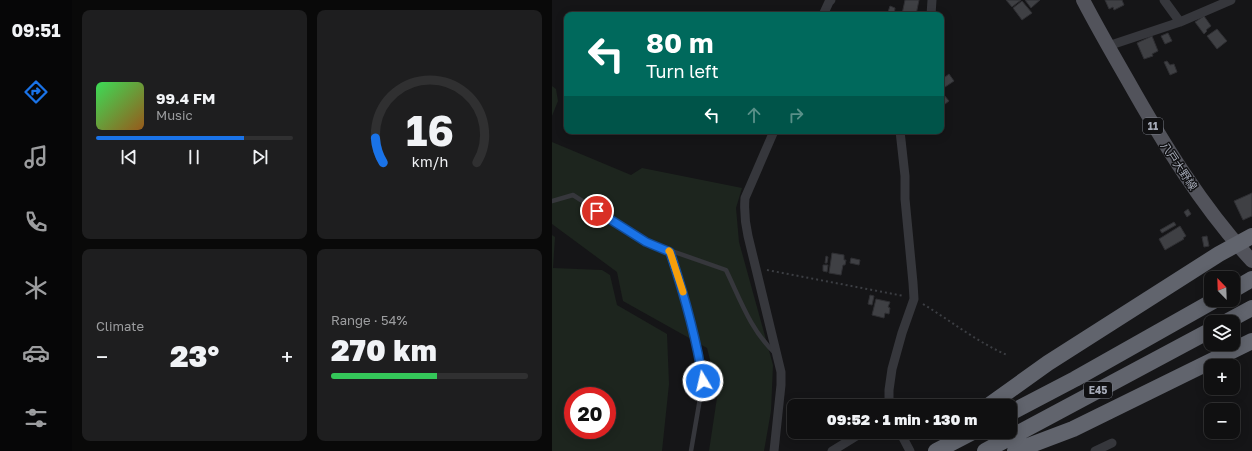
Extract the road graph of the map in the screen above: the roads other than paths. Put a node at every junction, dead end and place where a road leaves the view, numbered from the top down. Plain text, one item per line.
1 (831, 0) edge
2 (932, 0) edge
3 (1083, 0) edge
4 (1164, 0) edge
5 (1231, 0) edge
6 (824, 12) edge
7 (931, 12) edge
8 (1180, 22) junction
9 (1108, 46) junction
10 (773, 134) edge
11 (900, 134) edge
12 (552, 201) edge
13 (1252, 236) edge
14 (1236, 244) junction
15 (670, 252) junction
16 (1252, 261) edge
17 (1252, 279) edge
18 (1240, 286) edge
19 (1204, 306) edge
20 (1252, 308) edge
21 (1239, 315) edge
22 (1204, 334) edge
23 (1252, 341) edge
24 (777, 354) junction
25 (889, 399) edge
26 (998, 399) edge
27 (1017, 409) edge
28 (852, 439) edge
29 (904, 439) edge
30 (949, 439) edge
31 (959, 439) edge
32 (1112, 443) dead end
33 (691, 451) edge
34 (774, 451) edge
35 (832, 451) edge
36 (910, 451) edge
37 (936, 451) edge
38 (985, 451) edge
39 (1015, 451) edge
40 (1095, 451) edge

1 - 6 street
2 - 7 street
3 - 9 main road, 八戸大野線 / 11
4 - 8 street
5 - 8 street
8 - 9 street
9 - 14 main road, 八戸大野線 / 11
10 - 24 street
11 - 25 street
12 - 15 lane
13 - 14 highway
14 - 16 main road, 八戸大野線 / 11
14 - 26 highway
15 - 24 lane
15 - 33 lane
17 - 18 highway
19 - 27 highway, E45
20 - 21 highway
22 - 38 highway, E45
23 - 39 highway
24 - 34 street
28 - 35 street
29 - 36 street
30 - 37 highway
31 - 37 highway
32 - 40 street

